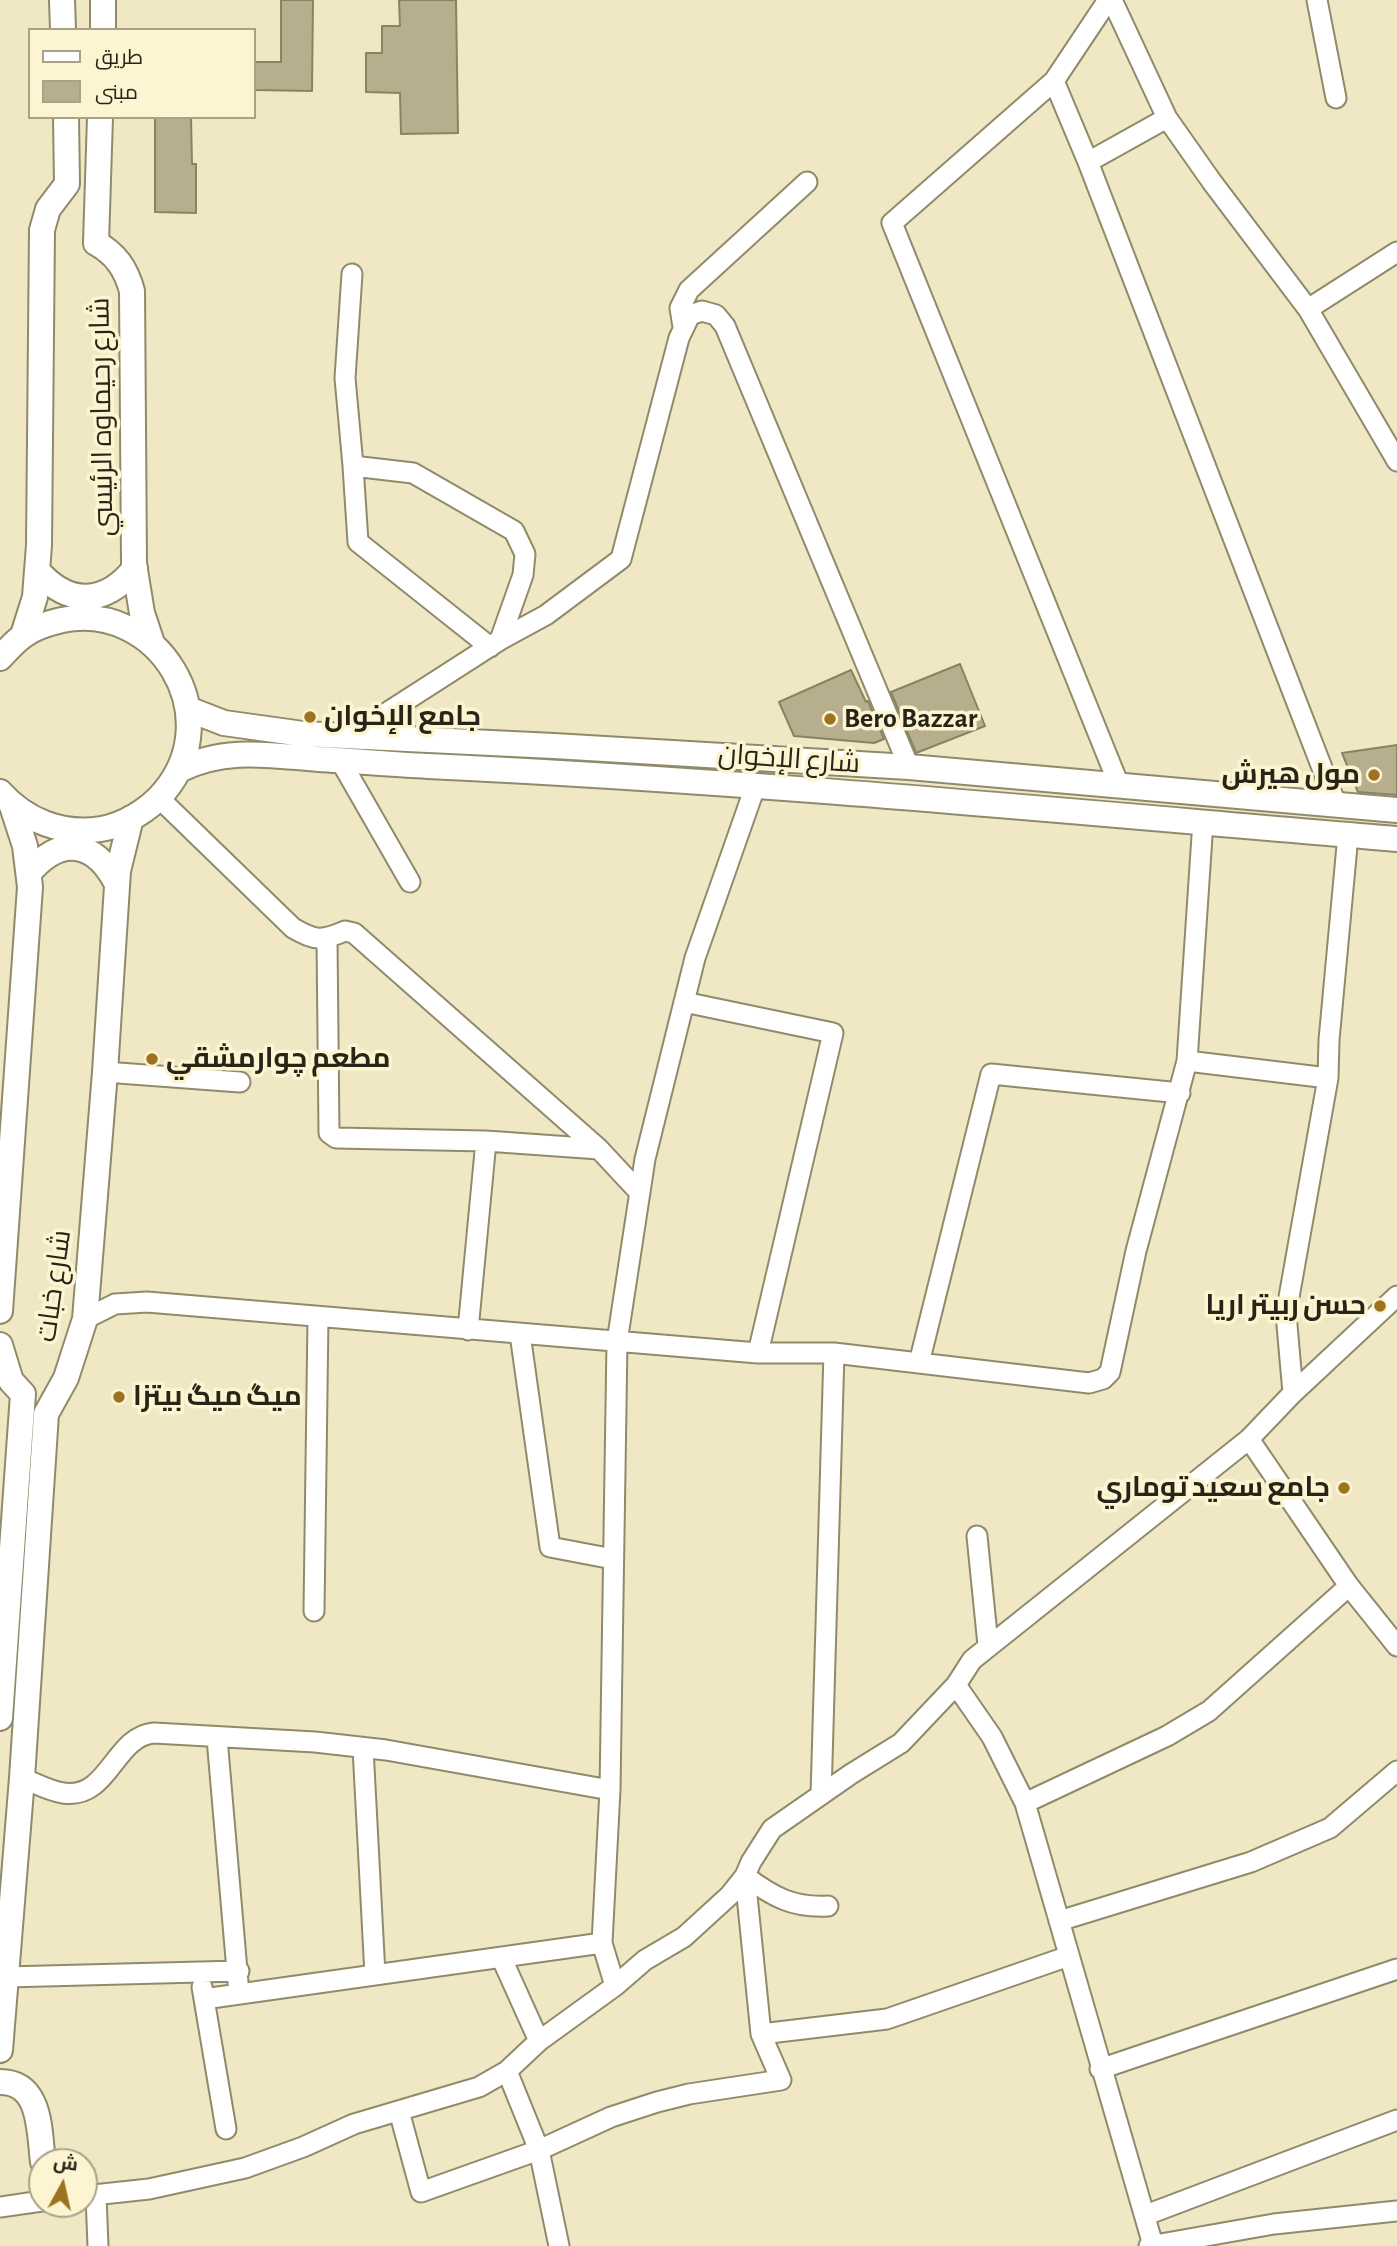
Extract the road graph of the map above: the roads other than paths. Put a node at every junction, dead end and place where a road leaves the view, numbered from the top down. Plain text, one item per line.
1 (62, 0) edge
2 (103, 0) edge
3 (1110, 0) edge
4 (1317, 0) edge
5 (63, 28) edge
6 (103, 28) edge
7 (1054, 81) junction
8 (1336, 98) dead end
9 (1167, 118) junction
10 (66, 119) edge
11 (100, 119) edge
12 (1088, 162) junction
13 (807, 182) dead end
14 (1397, 252) edge
15 (352, 274) dead end
16 (1308, 309) junction
17 (683, 327) junction
18 (1397, 461) edge
19 (353, 466) junction
20 (135, 568) junction
21 (37, 570) junction
22 (23, 635) junction
23 (152, 643) junction
24 (495, 643) junction
25 (0, 659) edge
26 (188, 709) junction
27 (224, 723) junction
28 (349, 737) junction
29 (228, 754) junction
30 (340, 760) junction
31 (909, 767) junction
32 (179, 769) junction
33 (1044, 779) junction
34 (1119, 785) junction
35 (755, 787) junction
36 (6, 799) edge
37 (159, 799) junction
38 (1336, 804) junction
39 (1041, 808) junction
40 (1397, 810) edge
41 (131, 818) junction
42 (1203, 821) junction
43 (1348, 835) junction
44 (1397, 839) edge
45 (29, 873) junction
46 (410, 882) dead end
47 (117, 884) junction
48 (327, 939) junction
49 (684, 1002) junction
50 (1187, 1061) junction
51 (105, 1072) junction
52 (1328, 1078) junction
53 (240, 1082) dead end
54 (1180, 1093) junction
55 (485, 1141) junction
56 (599, 1149) junction
57 (640, 1193) junction
58 (0, 1296) edge
59 (1397, 1296) edge
60 (318, 1317) junction
61 (85, 1319) junction
62 (468, 1330) junction
63 (520, 1334) junction
64 (617, 1342) junction
65 (0, 1345) edge
66 (758, 1353) junction
67 (834, 1353) junction
68 (919, 1363) junction
69 (1293, 1393) junction
70 (1249, 1439) junction
71 (977, 1536) dead end
72 (613, 1559) junction
73 (1349, 1586) junction
74 (314, 1611) dead end
75 (988, 1645) junction
76 (1397, 1646) edge
77 (956, 1685) junction
78 (0, 1718) edge
79 (217, 1738) junction
80 (363, 1748) junction
81 (1397, 1771) edge
82 (22, 1778) junction
83 (610, 1790) junction
84 (821, 1795) junction
85 (1026, 1803) junction
86 (746, 1876) junction
87 (828, 1906) dead end
88 (1059, 1921) junction
89 (602, 1943) junction
90 (1069, 1956) junction
91 (502, 1959) junction
92 (1397, 1969) edge
93 (239, 1970) junction
94 (200, 1972) junction
95 (375, 1975) junction
96 (6, 1977) junction
97 (615, 1986) junction
98 (239, 1994) junction
99 (204, 1999) junction
100 (761, 2034) junction
101 (539, 2041) junction
102 (0, 2050) edge
103 (1101, 2069) junction
104 (507, 2071) junction
105 (0, 2082) edge
106 (399, 2110) junction
107 (1397, 2120) edge
108 (226, 2129) dead end
109 (41, 2148) edge
110 (538, 2150) junction
111 (98, 2195) edge
112 (28, 2203) edge
113 (0, 2207) edge
114 (1397, 2211) edge
115 (1146, 2215) junction
116 (94, 2218) edge
117 (98, 2246) edge
118 (559, 2246) edge
119 (1151, 2246) edge

1 - 5 main road
2 - 6 main road
3 - 7 street
3 - 9 street
4 - 8 street
7 - 12 street
7 - 34 street
9 - 12 street
9 - 16 street
10 - 21 main road
11 - 20 main road, شارع رحيماوه الرئيسي
12 - 38 street
13 - 17 street
14 - 16 street
15 - 19 street
16 - 18 street
17 - 24 street
17 - 31 street
19 - 24 street
19 - 24 street
20 - 21 main road
20 - 23 main road, شارع رحيماوه الرئيسي
21 - 22 main road
22 - 23 main road
22 - 25 main road
23 - 26 main road
24 - 28 street
26 - 27 main road
26 - 32 main road
27 - 28 main road
27 - 29 main road
28 - 31 main road
29 - 30 main road, شارع الإخوان
29 - 32 main road, شارع الإخوان
30 - 35 main road, شارع الإخوان
30 - 46 street
31 - 33 main road
32 - 37 main road
33 - 34 main road
33 - 39 main road
34 - 38 main road
35 - 39 main road, شارع الإخوان
35 - 49 street
36 - 41 main road
36 - 45 main road, شارع خبات
37 - 41 main road
37 - 48 street
38 - 40 main road
39 - 42 main road, شارع الإخوان
41 - 47 main road, شارع خبات
42 - 43 main road, شارع الإخوان
42 - 50 street
43 - 44 main road, شارع الإخوان
43 - 52 street
45 - 47 main road
45 - 58 main road, شارع خبات
47 - 51 main road, شارع خبات
48 - 55 street
48 - 56 street
49 - 57 street
49 - 66 street
50 - 52 street
50 - 54 street
51 - 53 street
51 - 61 main road, شارع خبات
52 - 69 street
54 - 68 street
54 - 68 street
55 - 56 street
55 - 62 street
56 - 57 street
57 - 64 street
59 - 69 street
60 - 61 street
60 - 62 street
60 - 74 street
61 - 82 main road, شارع خبات
62 - 63 street
63 - 64 street
63 - 72 street
64 - 66 street
64 - 72 street
65 - 78 main road, شارع خبات
66 - 67 street
67 - 68 street
67 - 84 street
69 - 70 street
70 - 73 street
70 - 75 street
71 - 75 street
72 - 83 street
73 - 76 street
73 - 85 street
75 - 77 street
77 - 84 street
77 - 85 street
79 - 80 street
79 - 82 street
79 - 93 street
80 - 83 street
80 - 95 street
81 - 88 street
82 - 96 main road, شارع خبات
83 - 89 street
84 - 86 street
85 - 88 street
86 - 87 street
86 - 97 street
86 - 100 street
88 - 90 street
89 - 91 street
89 - 97 street
90 - 100 street
90 - 103 street
91 - 95 street
91 - 101 street
92 - 103 street
93 - 94 street
93 - 98 street
94 - 96 street
94 - 99 street
95 - 98 street
96 - 102 main road, شارع خبات
97 - 101 street
98 - 99 street
99 - 108 street
100 - 110 street
101 - 104 street
103 - 115 street
104 - 106 street
104 - 110 street
105 - 109 main road
106 - 110 street
106 - 111 street
107 - 115 street
110 - 118 street
112 - 113 street
114 - 119 street
115 - 119 street
116 - 117 street

